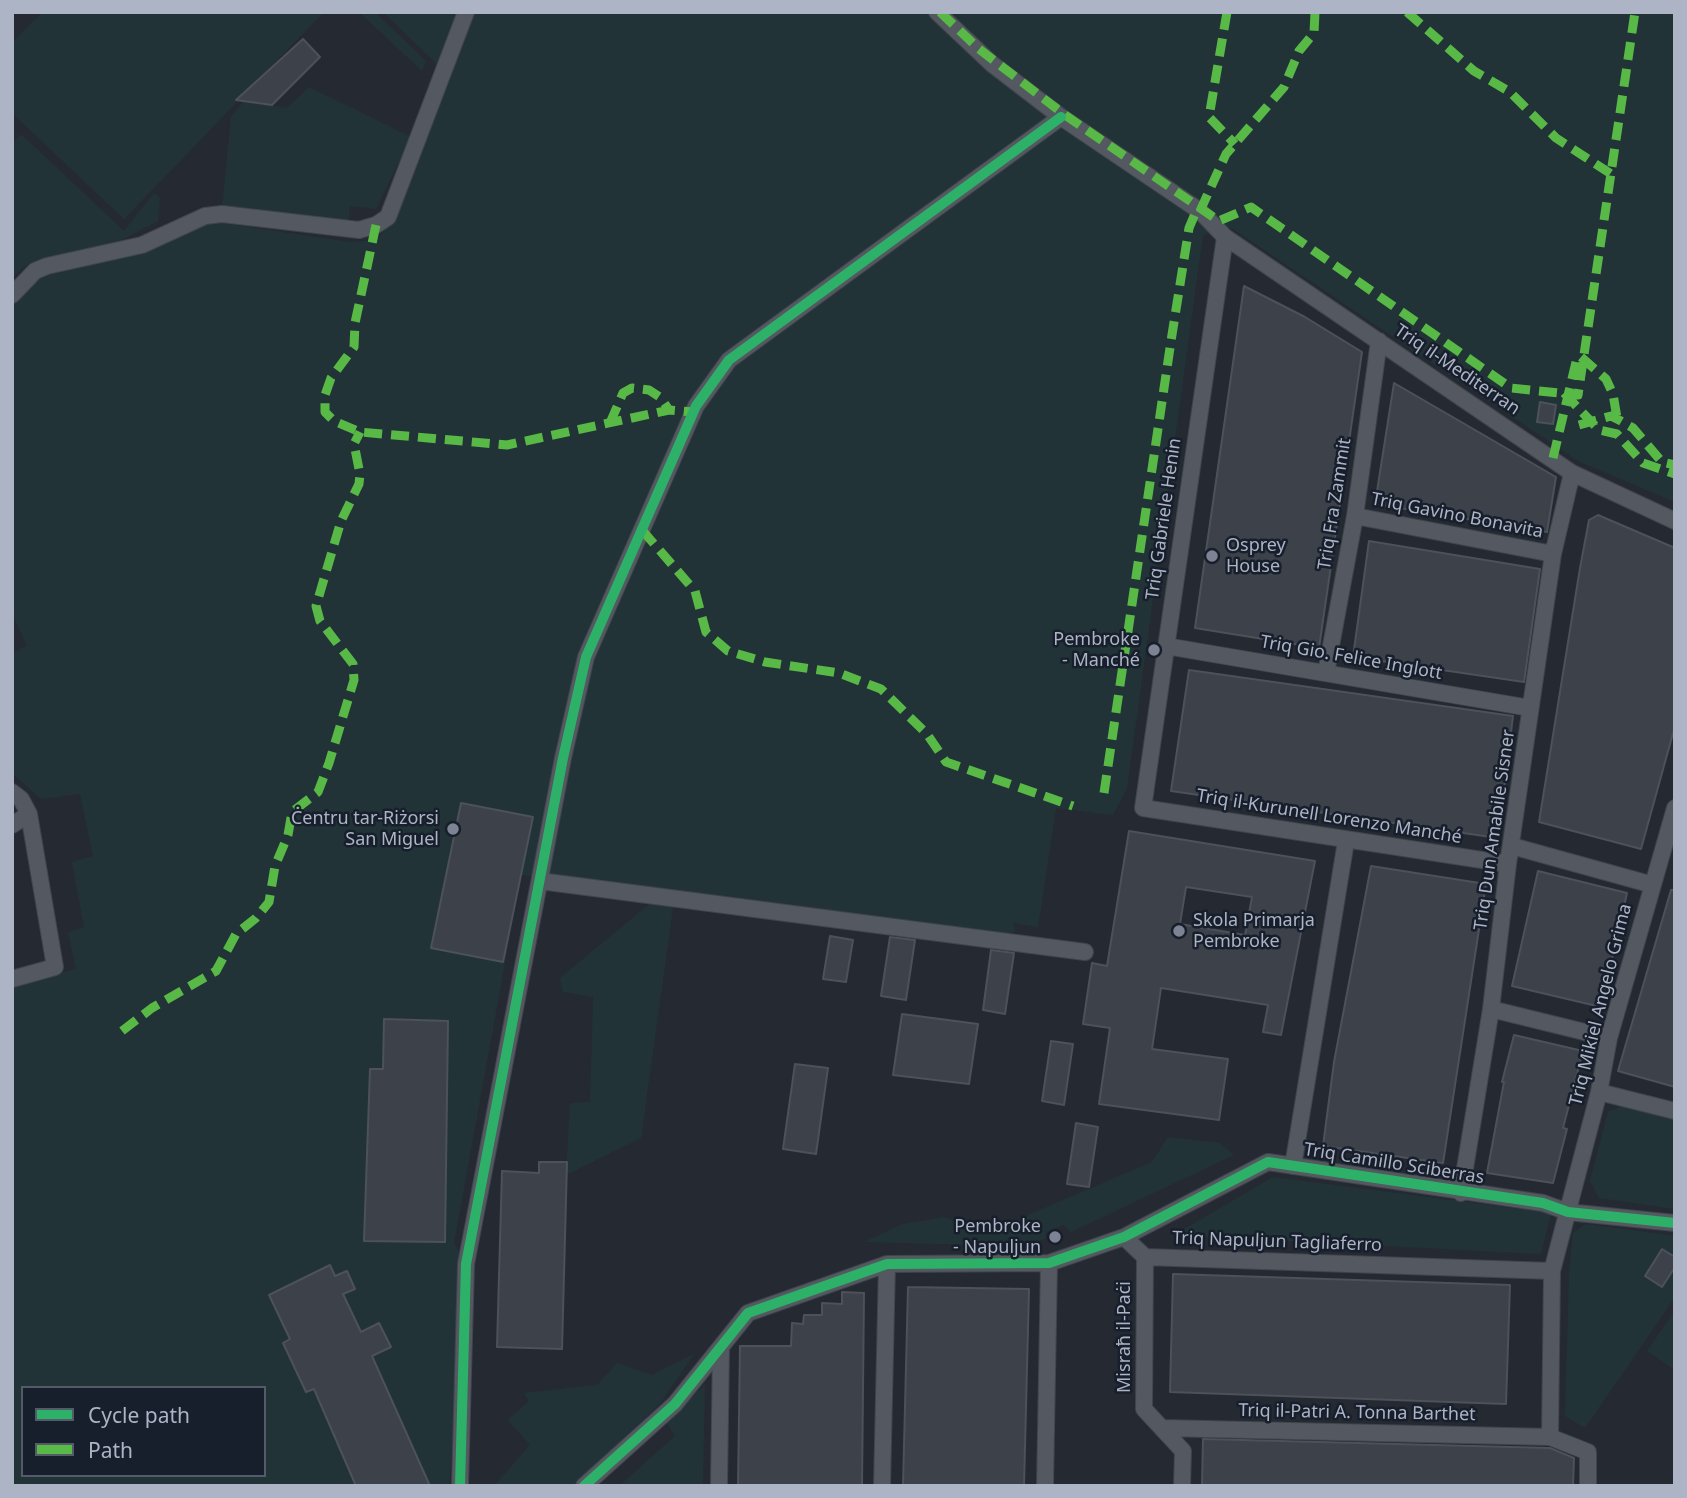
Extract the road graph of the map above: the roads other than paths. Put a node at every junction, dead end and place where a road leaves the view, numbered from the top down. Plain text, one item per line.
1 (466, 12) edge
2 (937, 12) edge
3 (1061, 117) junction
4 (1225, 237) junction
5 (12, 295) edge
6 (1379, 341) junction
7 (1572, 473) junction
8 (1354, 516) junction
9 (1675, 521) edge
10 (1553, 554) junction
11 (1166, 646) junction
12 (1326, 673) junction
13 (1530, 708) junction
14 (12, 792) edge
15 (1143, 808) joint
16 (1675, 808) edge
17 (29, 814) junction
18 (12, 825) edge
19 (1346, 841) junction
20 (1512, 846) junction
21 (1508, 864) junction
22 (540, 881) junction
23 (1653, 885) junction
24 (1085, 952) dead end
25 (12, 979) edge
26 (1491, 1009) junction
27 (1609, 1038) junction
28 (1599, 1092) junction
29 (1675, 1111) edge
30 (1293, 1166) junction
31 (1461, 1193) junction
32 (1568, 1212) junction
33 (1675, 1223) edge
34 (1124, 1237) junction
35 (1145, 1257) junction
36 (1049, 1263) junction
37 (887, 1264) junction
38 (1552, 1271) junction
39 (721, 1347) junction
40 (1163, 1428) junction
41 (1550, 1437) junction
42 (460, 1486) edge
43 (584, 1486) edge
44 (719, 1486) edge
45 (882, 1486) edge
46 (1045, 1486) edge
47 (1182, 1486) edge
48 (1588, 1486) edge

1 - 5 street
2 - 3 street, Triq il-Mediterran
3 - 4 street, Triq il-Mediterran
3 - 22 street
4 - 6 street, Triq il-Mediterran
4 - 11 street, Triq Gabriele Henin
6 - 7 street, Triq il-Mediterran
6 - 8 street, Triq Fra Zammit
7 - 9 street, Triq il-Mediterran
7 - 10 street, Triq Dun Amabile Sisner
8 - 10 street, Triq Gavino Bonavita
8 - 12 street, Triq Fra Zammit
10 - 13 street, Triq Dun Amabile Sisner
11 - 12 street, Triq Gio. Felice Inglott
11 - 15 street, Triq Gabriele Henin
12 - 13 street, Triq Gio. Felice Inglott
13 - 20 street, Triq Dun Amabile Sisner
14 - 17 street
15 - 19 street, Triq il-Kurunell Lorenzo Manché
16 - 23 street, Triq Mikiel Angelo Grima
17 - 18 street
17 - 25 street
19 - 21 street, Triq il-Kurunell Lorenzo Manché
19 - 30 street
20 - 21 street, Triq Dun Amabile Sisner
20 - 23 street
21 - 26 street, Triq Dun Amabile Sisner
22 - 24 street
22 - 42 street
23 - 27 street, Triq Mikiel Angelo Grima
26 - 27 street
26 - 31 street, Triq Dun Amabile Sisner
27 - 28 street, Triq Mikiel Angelo Grima
28 - 29 street
28 - 32 street, Triq Mikiel Angelo Grima
30 - 31 street, Triq Camillo Sciberras
30 - 34 street, Triq Camillo Sciberras
31 - 32 street, Triq Camillo Sciberras
32 - 33 street, Triq Camillo Sciberras
32 - 38 street, Triq Mikiel Angelo Grima
34 - 35 street
34 - 36 street
35 - 38 street, Triq Napuljun Tagliaferro
35 - 40 street, Misraħ il-Paċi
36 - 37 street
36 - 46 street
37 - 39 street
37 - 45 street
38 - 41 street, Triq Mikiel Angelo Grima
39 - 43 street
39 - 44 street
40 - 41 street, Triq il-Patri A. Tonna Barthet
40 - 47 street, Misraħ il-Paċi
41 - 48 street

